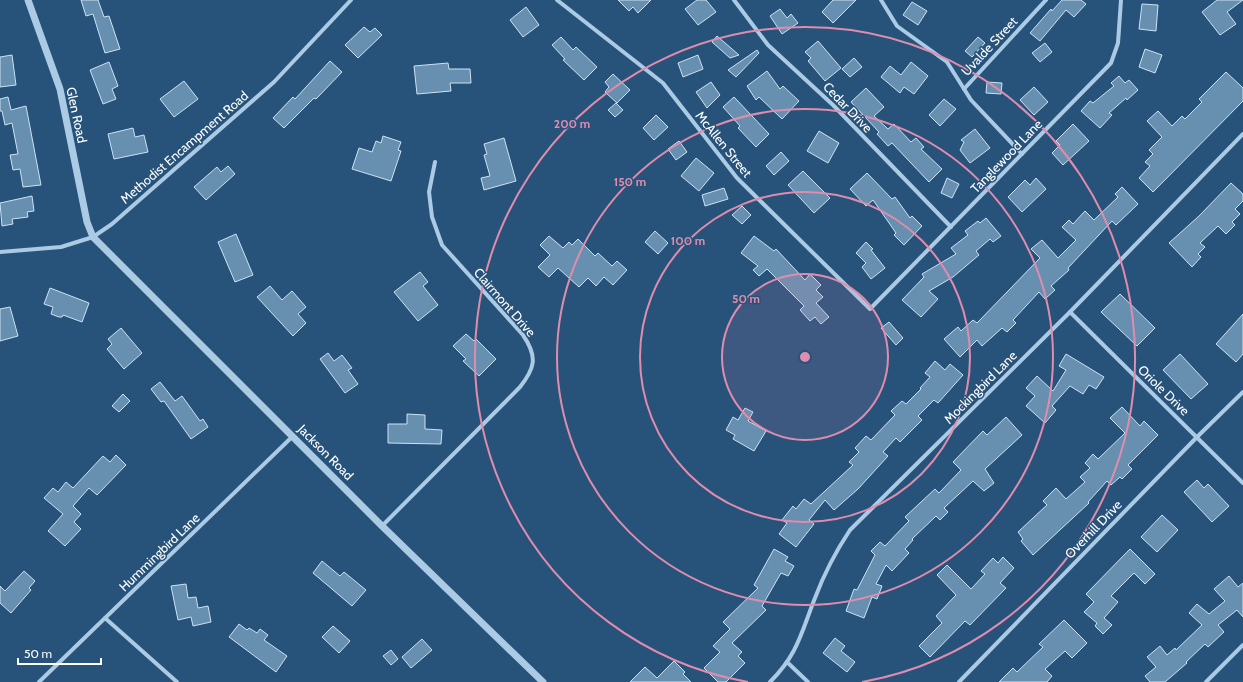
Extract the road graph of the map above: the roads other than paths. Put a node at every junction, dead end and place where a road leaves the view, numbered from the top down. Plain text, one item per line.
1 (28, 0) edge
2 (350, 0) edge
3 (557, 0) edge
4 (734, 0) edge
5 (881, 0) edge
6 (1046, 0) edge
7 (1121, 0) edge
8 (964, 89) junction
9 (1243, 134) edge
10 (1022, 154) junction
11 (435, 162) dead end
12 (951, 227) junction
13 (93, 237) junction
14 (0, 252) edge
15 (870, 309) joint
16 (1070, 312) junction
17 (1243, 392) edge
18 (294, 436) junction
19 (1197, 437) junction
20 (1243, 483) edge
21 (382, 526) junction
22 (105, 618) junction
23 (1243, 644) edge
24 (787, 662) junction
25 (39, 682) edge
26 (177, 682) edge
27 (543, 682) edge
28 (770, 682) edge
29 (808, 682) edge
30 (959, 682) edge
31 (1206, 682) edge

1 - 13 street, Glen Road
2 - 13 street, Methodist Encampment Road
3 - 15 street, McAllen Street
4 - 12 street, Cedar Drive
5 - 8 street
6 - 8 street, Uvalde Street
7 - 10 street, Tanglewood Lane
8 - 10 street
9 - 16 street, Mockingbird Lane
10 - 12 street, Tanglewood Lane
11 - 21 street, Clairmont Drive
12 - 15 street, Tanglewood Lane
13 - 14 street, Methodist Encampment Road
13 - 18 street, Jackson Road
16 - 19 street, Oriole Drive
16 - 24 street, Mockingbird Lane
17 - 19 street, Overhill Drive
18 - 21 street, Jackson Road
18 - 22 street, Hummingbird Lane
19 - 20 street, Oriole Drive
19 - 30 street, Overhill Drive
21 - 27 street, Jackson Road
22 - 25 street, Hummingbird Lane
22 - 26 street
23 - 31 street
24 - 28 street, Mockingbird Lane
24 - 29 street

